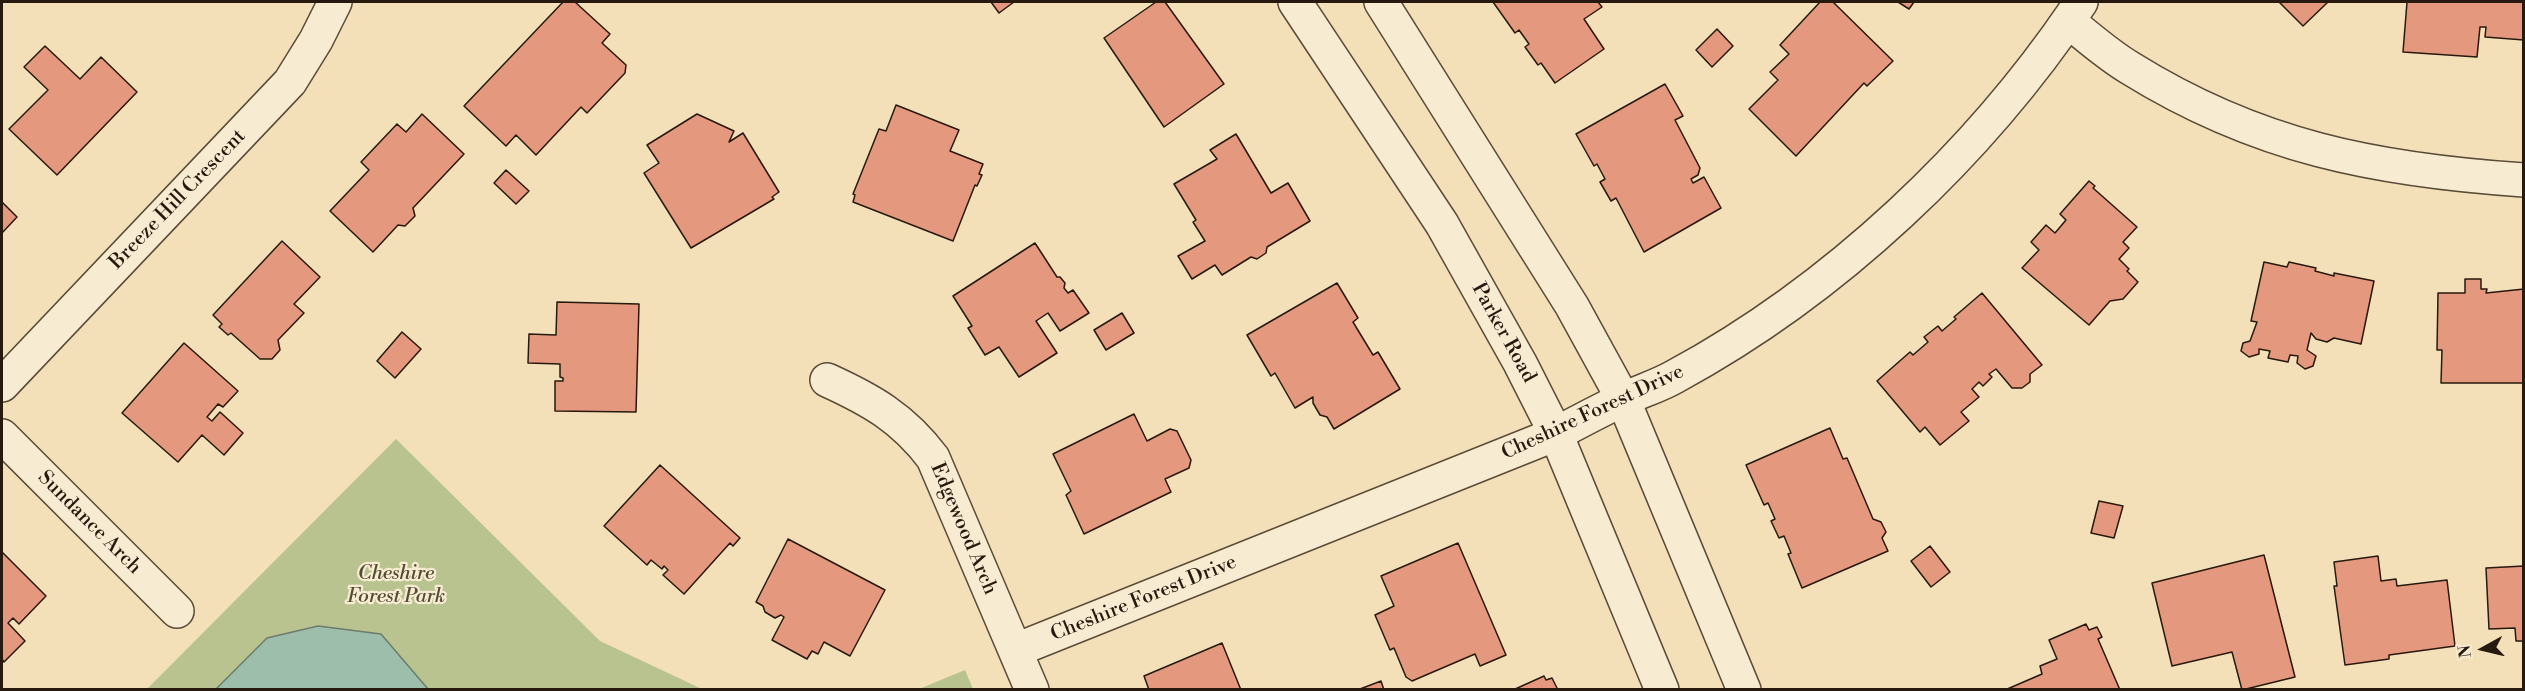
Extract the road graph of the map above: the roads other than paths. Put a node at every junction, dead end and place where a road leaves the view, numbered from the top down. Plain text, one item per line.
1 (335, 2) edge
2 (1295, 2) edge
3 (1381, 2) edge
4 (2074, 11) edge
5 (2523, 180) edge
6 (827, 380) dead end
7 (2, 385) edge
8 (1623, 399) junction
9 (1556, 434) junction
10 (2, 436) edge
11 (177, 611) dead end
12 (1016, 651) junction
13 (1032, 690) edge
14 (1662, 690) edge
15 (1744, 690) edge

1 - 7 street, Breeze Hill Crescent
2 - 9 street, Parker Road
3 - 8 street
4 - 5 street, Cheshire Forest Drive
4 - 8 street, Cheshire Forest Drive
6 - 12 street, Edgewood Arch
8 - 9 street, Cheshire Forest Drive
8 - 15 street
9 - 12 street, Cheshire Forest Drive
9 - 14 street, Parker Road
10 - 11 street, Sundance Arch
12 - 13 street, Edgewood Arch

